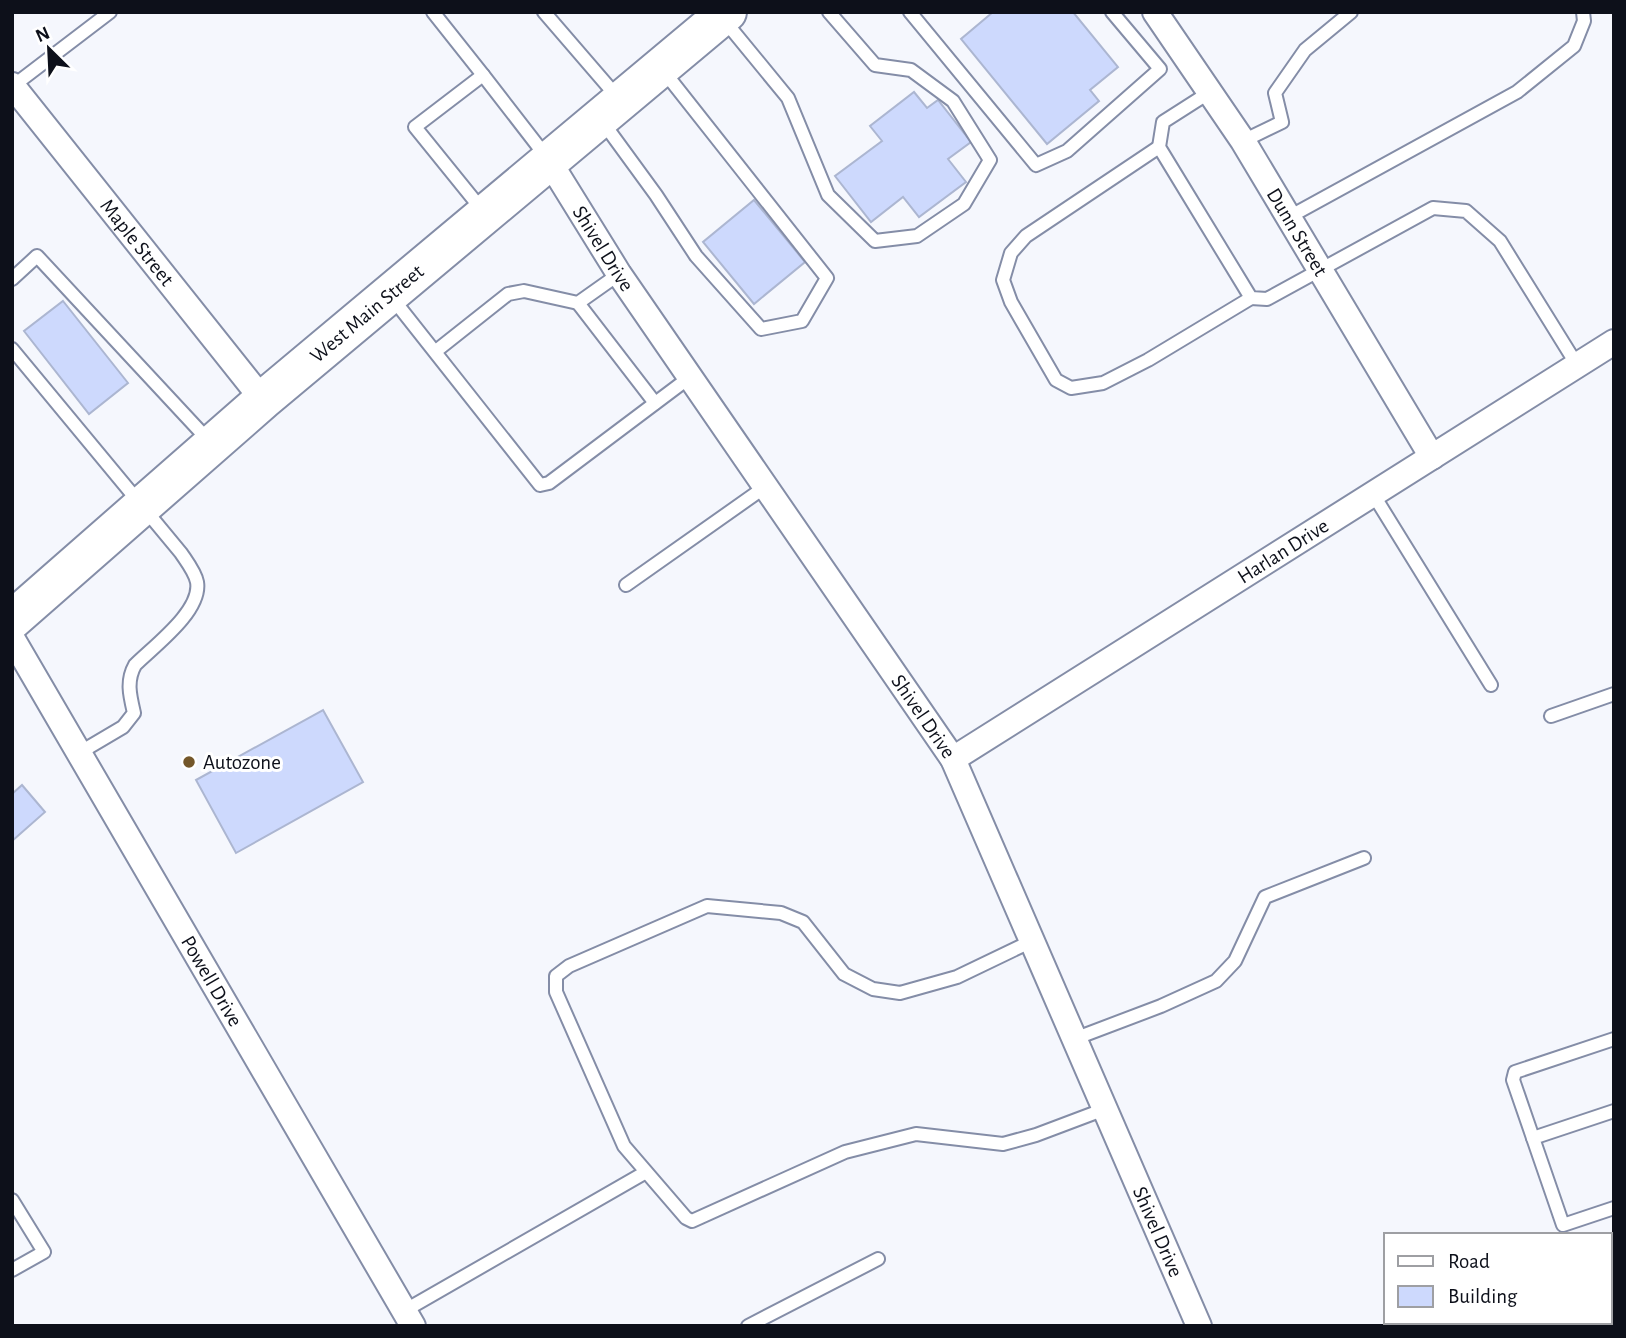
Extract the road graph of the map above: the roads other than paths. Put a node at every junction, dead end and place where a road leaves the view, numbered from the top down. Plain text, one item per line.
1 (110, 12) edge
2 (433, 12) edge
3 (830, 12) edge
4 (910, 12) edge
5 (1112, 12) edge
6 (1155, 12) edge
7 (1352, 12) edge
8 (1583, 12) edge
9 (552, 15) edge
10 (724, 15) edge
11 (661, 67) junction
12 (483, 75) junction
13 (13, 86) edge
14 (1210, 92) junction
15 (610, 109) junction
16 (1243, 141) junction
17 (1159, 147) junction
18 (549, 161) junction
19 (485, 214) junction
20 (1289, 217) junction
21 (1321, 271) junction
22 (619, 274) junction
23 (12, 279) edge
24 (389, 295) junction
25 (1251, 298) junction
26 (578, 303) junction
27 (1614, 342) edge
28 (12, 349) edge
29 (436, 351) junction
30 (1577, 365) junction
31 (690, 377) junction
32 (263, 400) junction
33 (655, 403) junction
34 (213, 444) junction
35 (1432, 457) junction
36 (765, 486) junction
37 (1373, 494) junction
38 (142, 507) junction
39 (626, 585) dead end
40 (12, 620) edge
41 (12, 638) edge
42 (1492, 685) dead end
43 (1614, 694) edge
44 (1551, 716) dead end
45 (79, 753) junction
46 (953, 759) junction
47 (1364, 858) dead end
48 (1032, 941) junction
49 (1074, 1038) junction
50 (1614, 1039) edge
51 (1105, 1109) junction
52 (1614, 1111) edge
53 (1532, 1138) junction
54 (646, 1172) junction
55 (12, 1200) edge
56 (1614, 1208) edge
57 (1565, 1230) edge
58 (878, 1259) dead end
59 (12, 1270) edge
60 (409, 1318) edge
61 (748, 1326) edge
62 (1199, 1326) edge

1 - 13 lane
2 - 12 lane
3 - 10 lane
4 - 5 lane
6 - 14 street, Dunn Street
7 - 16 lane
8 - 20 lane
9 - 15 lane
10 - 11 main road, West Main Street
11 - 15 main road, West Main Street
11 - 15 lane
12 - 18 lane
12 - 19 lane
13 - 32 street, Maple Street
14 - 16 street, Dunn Street
14 - 17 lane
15 - 18 main road, West Main Street
16 - 20 street, Dunn Street
17 - 25 lane
17 - 25 lane
18 - 19 main road, West Main Street
18 - 22 street, Shivel Drive
19 - 24 main road, West Main Street
20 - 21 street, Dunn Street
21 - 25 lane
21 - 30 lane
21 - 35 street, Dunn Street
22 - 26 lane
22 - 31 street, Shivel Drive
23 - 34 lane
24 - 29 lane
24 - 32 main road, West Main Street
26 - 29 lane
26 - 33 lane
27 - 30 street, Harlan Drive
28 - 38 lane
29 - 33 lane
30 - 35 street, Harlan Drive
31 - 33 lane
31 - 36 street, Shivel Drive
32 - 34 main road, West Main Street
34 - 38 main road, West Main Street
35 - 37 street, Harlan Drive
36 - 39 lane
36 - 46 street, Shivel Drive
37 - 42 lane
37 - 46 street, Harlan Drive
38 - 40 main road, West Main Street
38 - 45 lane
41 - 45 street, Powell Drive
43 - 44 lane
45 - 60 street, Powell Drive
46 - 48 street, Shivel Drive
47 - 49 lane
48 - 49 street, Shivel Drive
48 - 54 lane
49 - 51 street, Shivel Drive
50 - 53 lane
51 - 54 lane
51 - 62 street, Shivel Drive
52 - 53 lane
53 - 57 lane
54 - 60 lane
55 - 59 lane
56 - 57 lane
58 - 61 lane

